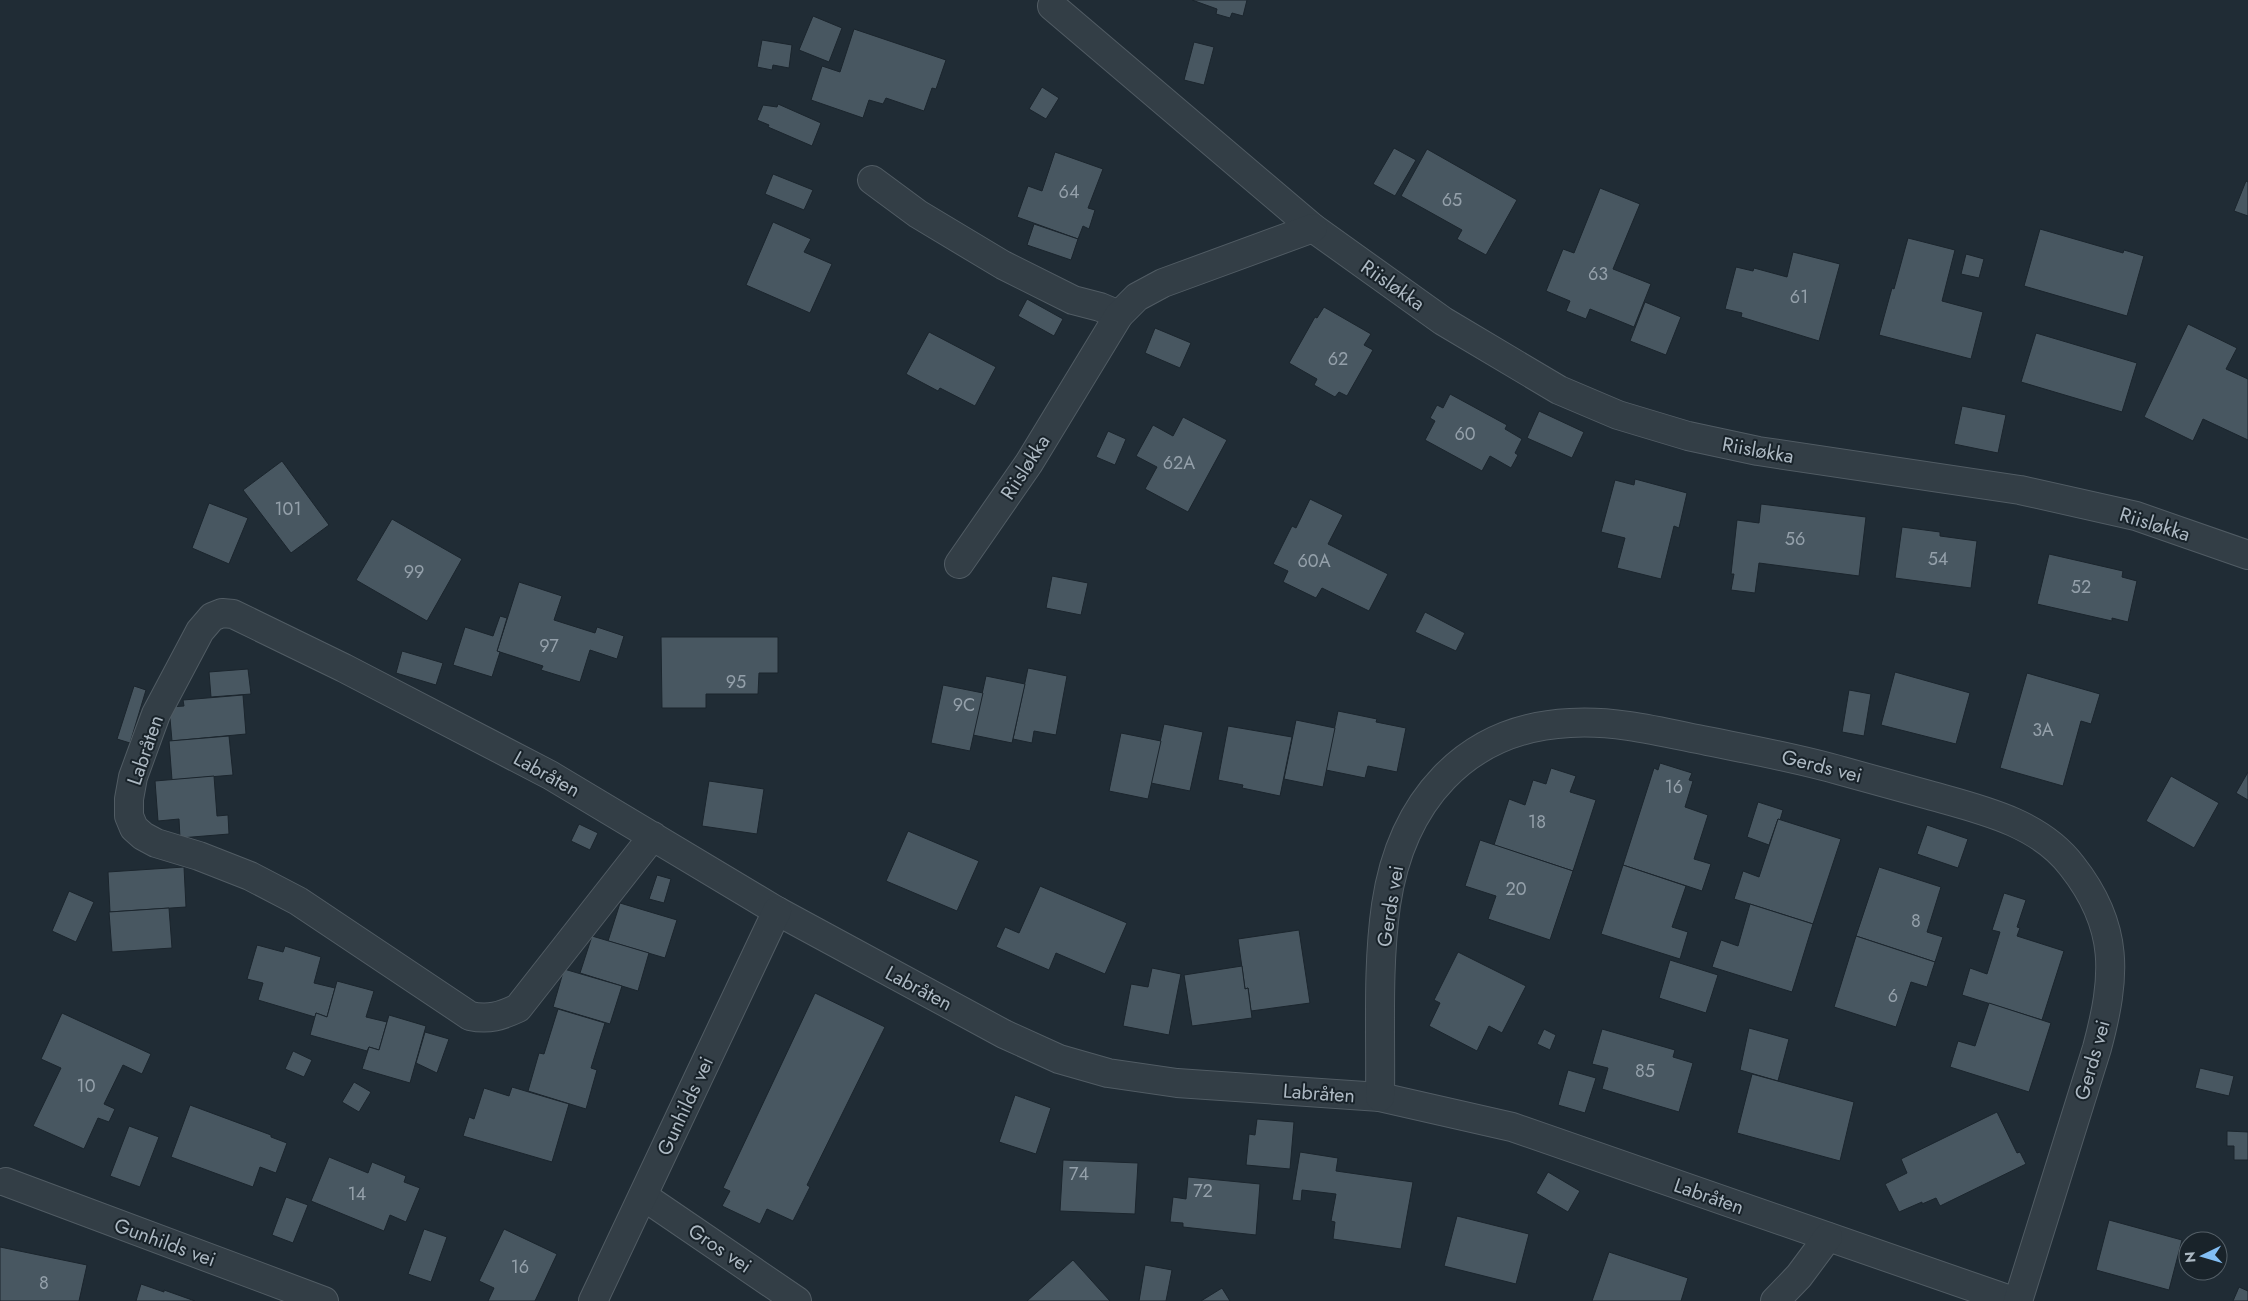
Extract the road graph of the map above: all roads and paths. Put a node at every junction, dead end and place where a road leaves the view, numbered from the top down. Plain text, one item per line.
1 (1052, 6) dead end
2 (872, 180) dead end
3 (1313, 228) junction
4 (1119, 315) junction
5 (2248, 555) edge
6 (958, 564) dead end
7 (653, 836) junction
8 (777, 911) junction
9 (1380, 1097) junction
10 (6, 1182) dead end
11 (643, 1196) junction
12 (1828, 1237) junction
13 (324, 1301) edge
14 (593, 1301) edge
15 (797, 1301) edge
16 (1775, 1301) edge
17 (2012, 1301) edge
18 (2018, 1301) edge

1 - 3 street, Riisløkka
2 - 4 street
3 - 4 street, Riisløkka
3 - 5 street, Riisløkka
4 - 6 street, Riisløkka
7 - 7 street, Labråten
7 - 8 street, Labråten
8 - 9 street, Labråten
8 - 11 street, Gunhilds vei
9 - 12 street, Labråten
9 - 18 street, Gerds vei
10 - 13 street, Gunhilds vei
11 - 14 street, Gunhilds vei
11 - 15 street, Gros vei
12 - 16 street
12 - 17 street, Labråten

